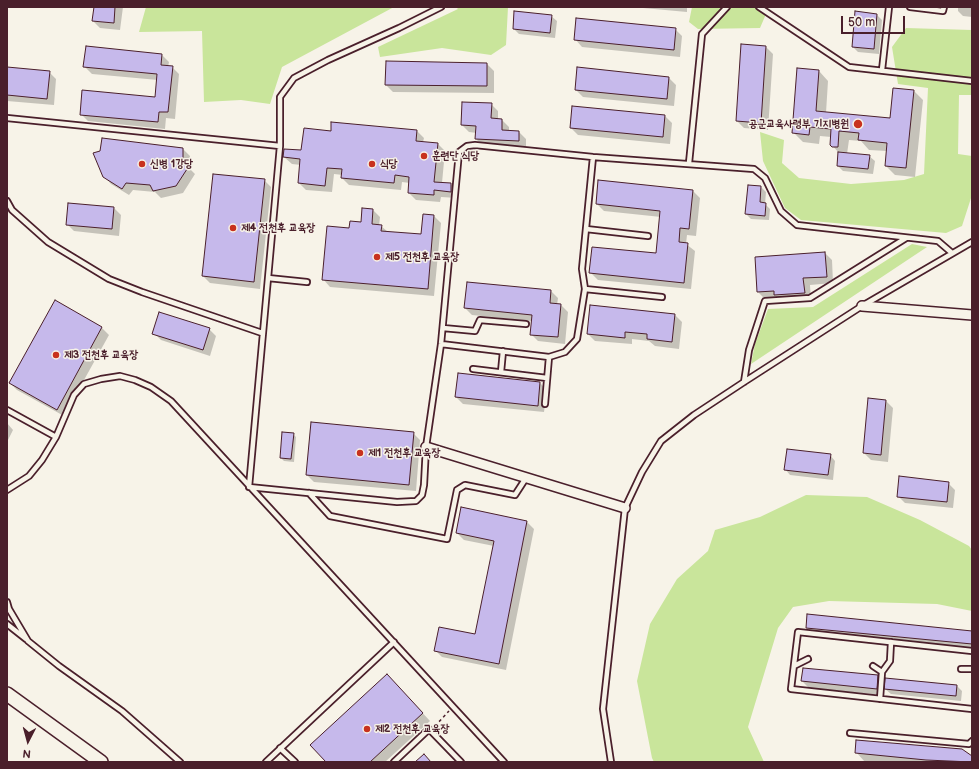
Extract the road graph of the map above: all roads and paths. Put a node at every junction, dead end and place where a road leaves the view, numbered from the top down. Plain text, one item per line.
1 (441, 7) edge
2 (727, 7) edge
3 (759, 7) edge
4 (889, 7) edge
5 (910, 7) edge
6 (944, 7) edge
7 (882, 70) junction
8 (972, 80) edge
9 (7, 118) edge
10 (280, 146) junction
11 (593, 157) junction
12 (689, 163) junction
13 (7, 201) edge
14 (586, 230) junction
15 (648, 236) dead end
16 (906, 238) junction
17 (972, 242) edge
18 (952, 253) junction
19 (268, 278) junction
20 (307, 282) dead end
21 (585, 289) junction
22 (662, 297) dead end
23 (862, 306) junction
24 (972, 315) edge
25 (526, 324) dead end
26 (443, 328) junction
27 (262, 333) junction
28 (441, 344) junction
29 (502, 351) junction
30 (549, 357) junction
31 (473, 369) dead end
32 (501, 372) junction
33 (547, 378) junction
34 (744, 382) junction
35 (544, 404) dead end
36 (7, 410) edge
37 (56, 437) junction
38 (426, 448) junction
39 (526, 478) junction
40 (249, 487) junction
41 (7, 490) edge
42 (309, 493) junction
43 (625, 508) junction
44 (7, 602) edge
45 (7, 624) edge
46 (28, 641) junction
47 (394, 642) junction
48 (891, 642) junction
49 (972, 651) edge
50 (808, 659) dead end
51 (794, 666) junction
52 (873, 666) dead end
53 (961, 669) dead end
54 (972, 670) edge
55 (882, 672) junction
56 (7, 694) edge
57 (880, 699) junction
58 (453, 707) junction
59 (972, 709) edge
60 (431, 731) junction
61 (850, 733) dead end
62 (971, 744) edge
63 (280, 748) junction
64 (100, 762) edge
65 (180, 762) edge
66 (266, 762) edge
67 (295, 762) edge
68 (394, 762) edge
69 (460, 762) edge
70 (504, 762) edge
71 (610, 762) edge

1 - 10 lane
2 - 12 lane
3 - 7 lane
4 - 7 lane
5 - 6 lane
7 - 8 lane
9 - 10 lane
10 - 19 lane
11 - 12 lane
11 - 14 lane
11 - 26 lane
12 - 16 lane
13 - 27 lane
14 - 15 lane
14 - 21 lane
16 - 18 lane
16 - 34 lane
17 - 18 lane
18 - 23 lane
19 - 20 lane
19 - 27 lane
21 - 22 lane
21 - 30 lane
23 - 24 street
23 - 34 lane
25 - 26 lane
26 - 28 lane
27 - 40 lane
28 - 29 lane
28 - 38 lane
29 - 30 lane
29 - 32 lane
30 - 33 lane
31 - 32 lane
32 - 33 lane
33 - 35 lane
34 - 43 lane
36 - 37 lane
37 - 40 lane
37 - 41 lane
38 - 39 street
38 - 42 lane
39 - 42 lane
39 - 43 street
40 - 42 lane
40 - 47 lane
43 - 71 lane
44 - 46 lane
45 - 46 lane
46 - 65 lane
47 - 58 lane
47 - 63 lane
48 - 49 lane
48 - 51 lane
48 - 55 lane
50 - 51 lane
51 - 57 lane
52 - 55 lane
53 - 54 lane
55 - 57 lane
56 - 64 main road
57 - 59 lane
58 - 60 path
58 - 70 lane
60 - 68 lane
60 - 69 lane
61 - 62 lane
63 - 66 lane
63 - 67 lane

